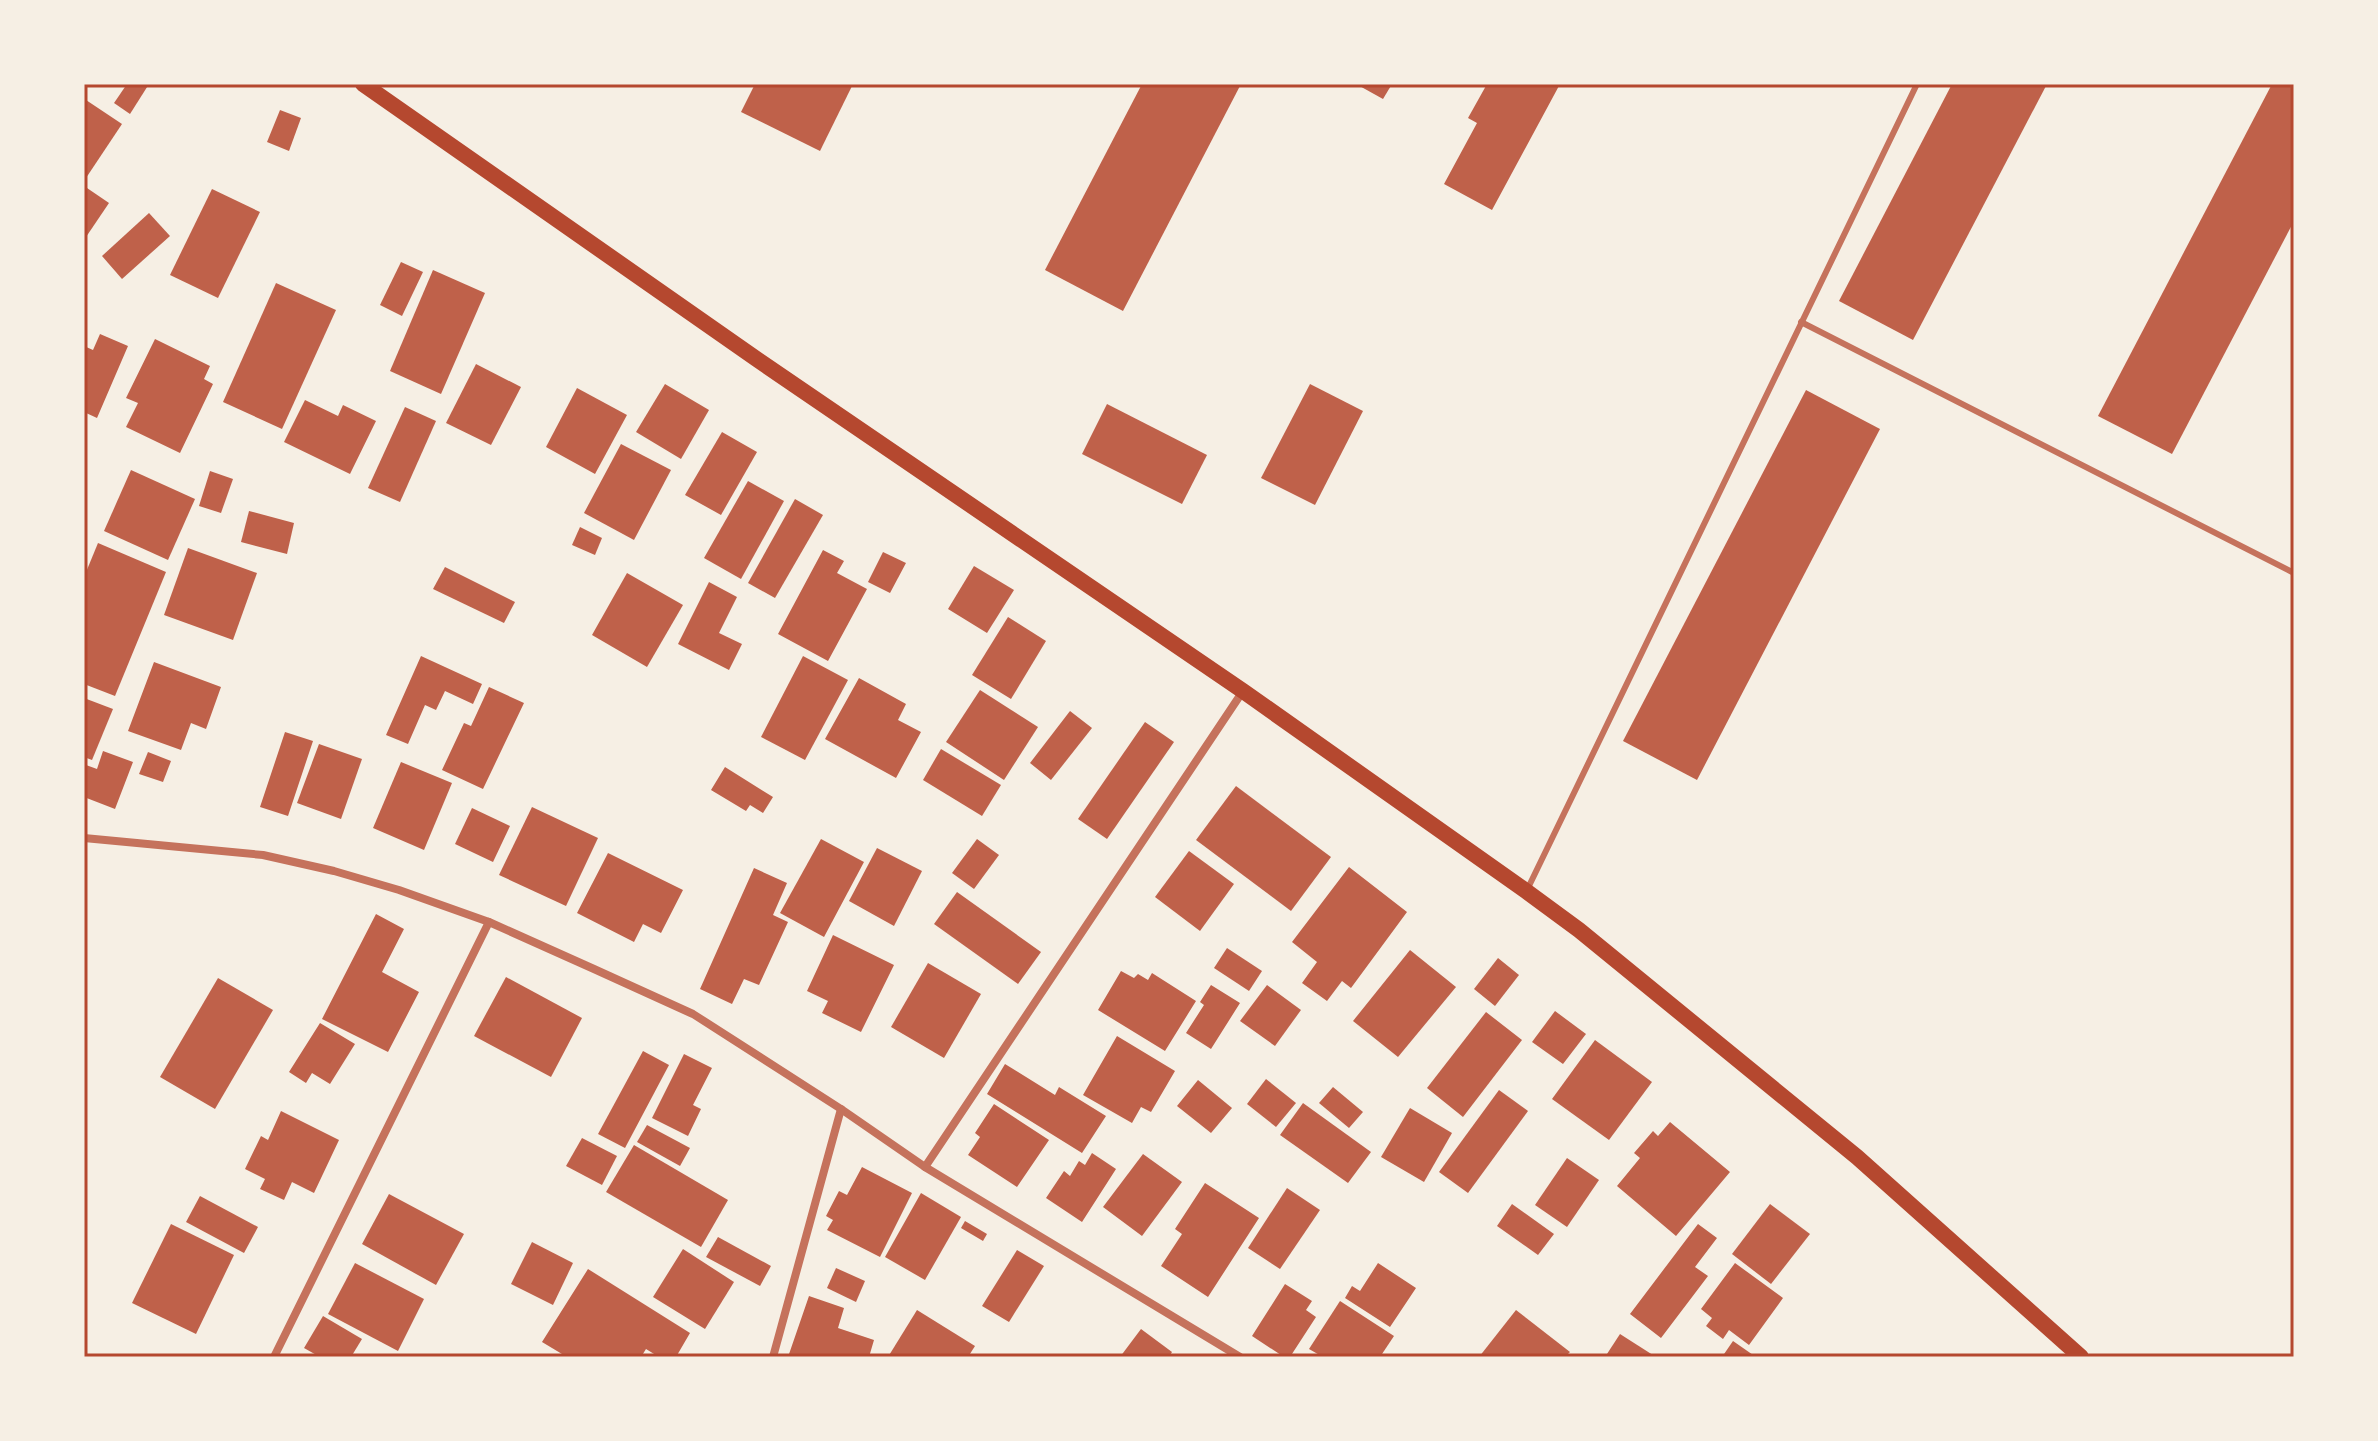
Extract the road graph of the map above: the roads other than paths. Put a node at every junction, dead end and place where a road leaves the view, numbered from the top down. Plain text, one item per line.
1 (363, 84) edge
2 (1917, 84) edge
3 (1801, 322) junction
4 (2294, 573) edge
5 (1243, 691) junction
6 (84, 838) edge
7 (1526, 891) junction
8 (489, 922) junction
9 (841, 1109) junction
10 (925, 1167) junction
11 (1229, 1354) edge
12 (274, 1357) edge
13 (773, 1357) edge
14 (1240, 1357) edge
15 (2081, 1357) edge

1 - 5 main road
2 - 3 lane
3 - 4 lane
3 - 7 lane
5 - 7 main road
5 - 10 street
6 - 8 street
7 - 15 main road
8 - 9 street
8 - 12 street
9 - 10 street
9 - 13 street
10 - 11 street
11 - 14 street

